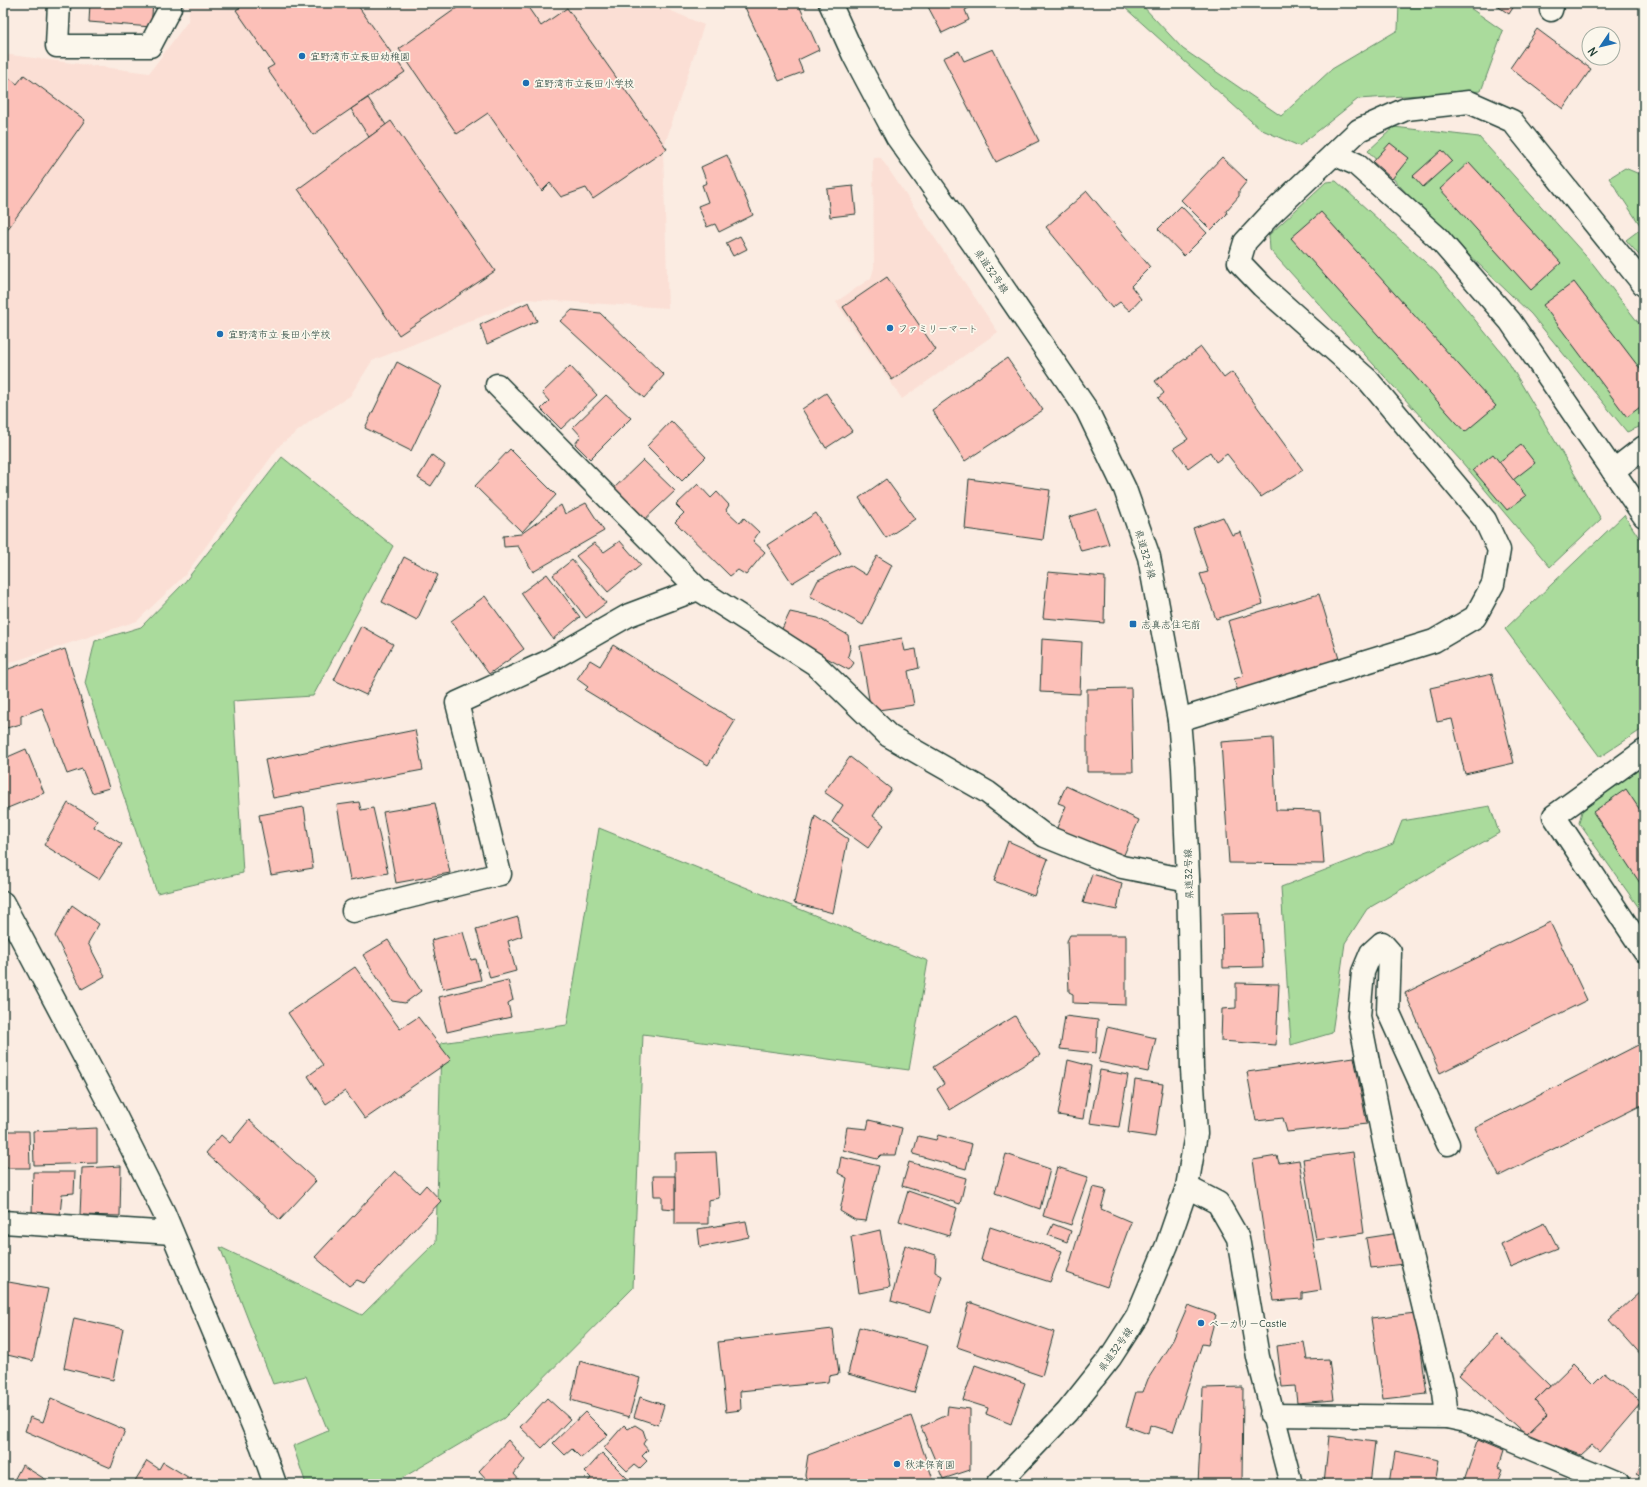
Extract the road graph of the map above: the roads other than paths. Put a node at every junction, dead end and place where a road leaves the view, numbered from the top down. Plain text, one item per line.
1 (59, 3) edge
2 (170, 3) edge
3 (830, 3) edge
4 (1334, 154) junction
5 (1644, 285) edge
6 (497, 385) dead end
7 (1644, 447) edge
8 (1613, 471) junction
9 (1644, 516) edge
10 (698, 589) junction
11 (1179, 720) junction
12 (1644, 751) edge
13 (1188, 880) junction
14 (3, 902) edge
15 (353, 911) dead end
16 (1644, 951) edge
17 (1448, 1144) dead end
18 (1187, 1188) junction
19 (3, 1222) edge
20 (172, 1233) junction
21 (1272, 1415) junction
22 (1447, 1417) junction
23 (275, 1484) edge
24 (998, 1484) edge
25 (1291, 1484) edge
26 (1616, 1484) edge

1 - 2 street
3 - 11 street, 県道32号線
4 - 5 street
4 - 8 street
4 - 11 street
6 - 10 street
7 - 8 street
8 - 9 street
10 - 13 street
10 - 15 street
11 - 13 street, 県道32号線
12 - 16 street
13 - 18 street, 県道32号線
14 - 20 street
17 - 22 street
18 - 21 street
18 - 24 street, 県道32号線
19 - 20 street
20 - 23 street
21 - 22 street
21 - 25 street
22 - 26 street

